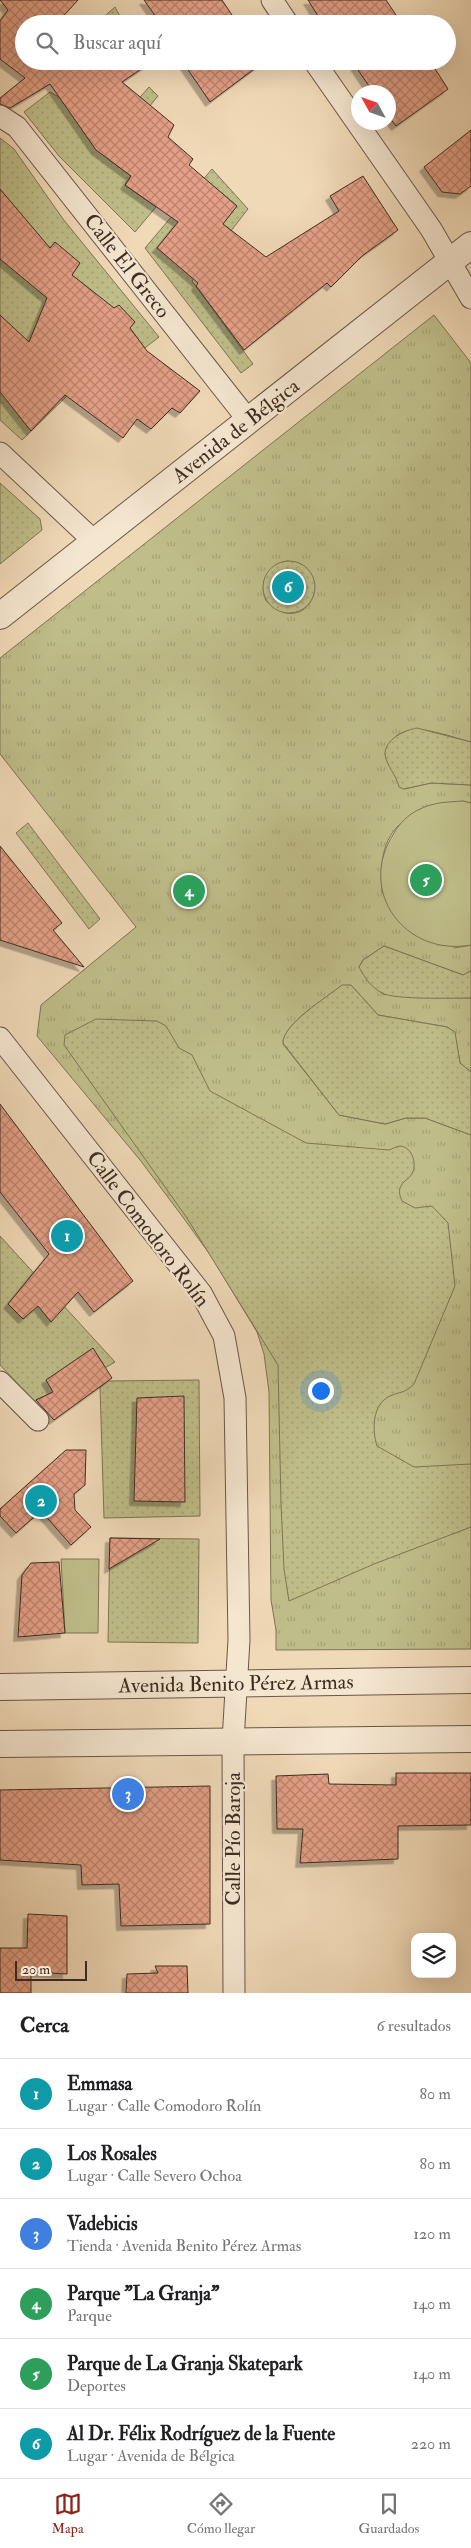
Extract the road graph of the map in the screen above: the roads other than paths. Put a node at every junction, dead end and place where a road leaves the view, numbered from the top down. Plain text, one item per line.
1 (272, 0) edge
2 (282, 15) edge
3 (320, 70) edge
4 (0, 116) edge
5 (471, 245) edge
6 (451, 261) junction
7 (471, 298) edge
8 (249, 420) junction
9 (0, 453) edge
10 (95, 542) junction
11 (0, 616) edge
12 (0, 1038) edge
13 (0, 1382) edge
14 (38, 1420) dead end
15 (471, 1680) edge
16 (236, 1685) junction
17 (0, 1687) edge
18 (471, 1739) edge
19 (233, 1741) junction
20 (0, 1744) edge
21 (234, 1993) edge

1 - 2 street
3 - 6 street
4 - 8 street, Calle El Greco
5 - 6 street, Avenida de Bélgica
6 - 7 street
6 - 8 street, Avenida de Bélgica
8 - 10 street, Avenida de Bélgica
9 - 10 street
10 - 11 street, Avenida de Bélgica
12 - 16 street, Calle Comodoro Rolín
13 - 14 street
15 - 16 street, Avenida Benito Pérez Armas
16 - 17 street, Avenida Benito Pérez Armas
16 - 19 street, Calle Pío Baroja
18 - 19 street
19 - 20 street
19 - 21 street, Calle Pío Baroja

